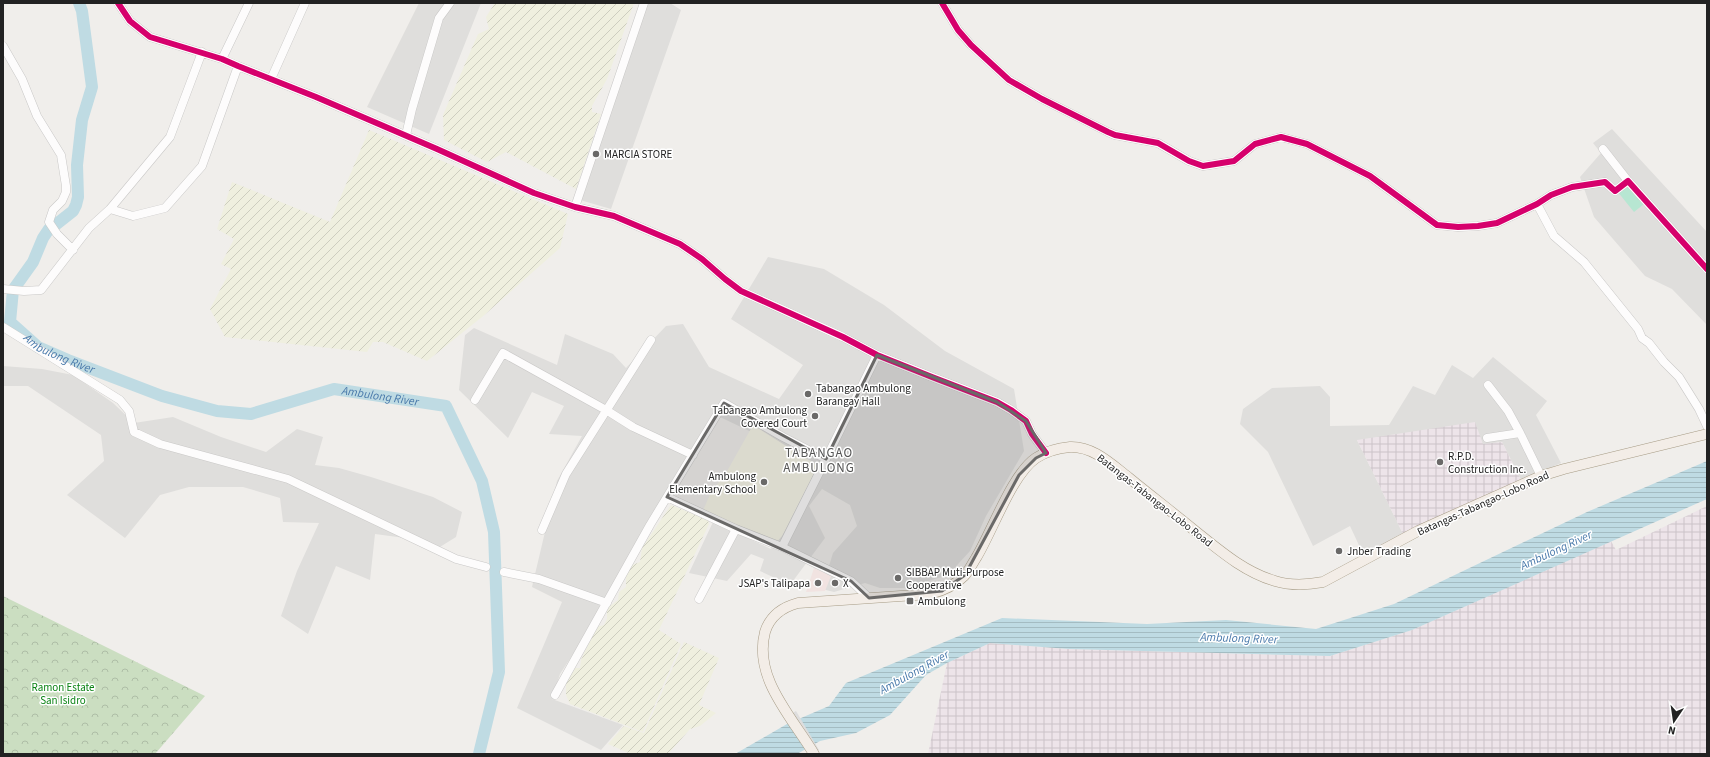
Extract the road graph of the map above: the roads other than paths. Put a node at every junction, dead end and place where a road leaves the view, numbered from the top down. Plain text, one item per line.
1 (118, 3) edge
2 (249, 3) edge
3 (305, 3) edge
4 (450, 3) edge
5 (644, 3) edge
6 (942, 3) edge
7 (3, 46) edge
8 (202, 52) junction
9 (222, 59) junction
10 (238, 66) junction
11 (271, 78) junction
12 (406, 135) junction
13 (1603, 149) dead end
14 (1628, 180) junction
15 (1537, 204) junction
16 (575, 207) junction
17 (110, 209) junction
18 (73, 250) junction
19 (1707, 269) edge
20 (3, 289) edge
21 (3, 327) edge
22 (651, 340) dead end
23 (877, 355) junction
24 (1488, 385) dead end
25 (475, 400) dead end
26 (606, 410) junction
27 (1707, 426) edge
28 (1520, 433) junction
29 (1707, 434) edge
30 (1487, 438) dead end
31 (1046, 453) junction
32 (693, 455) junction
33 (826, 459) junction
34 (1541, 476) junction
35 (667, 497) junction
36 (736, 529) junction
37 (542, 530) dead end
38 (782, 547) junction
39 (486, 567) dead end
40 (504, 572) dead end
41 (869, 598) junction
42 (699, 599) dead end
43 (607, 603) junction
44 (555, 695) dead end
45 (814, 754) edge

1 - 8 street
2 - 9 street
3 - 11 street
4 - 12 street
5 - 16 street
6 - 15 street
7 - 18 street
8 - 9 street
8 - 17 street
9 - 10 street
10 - 11 street
10 - 17 street
11 - 12 street
12 - 16 street
13 - 14 street
14 - 15 street
14 - 19 street
15 - 27 street
16 - 23 street
17 - 18 street
18 - 20 street
21 - 39 street
22 - 26 street
23 - 31 street
23 - 33 street
24 - 28 street
25 - 26 street
26 - 32 street
26 - 37 street
28 - 30 street
28 - 34 street
29 - 34 main road, Batangas-Tabangao-Lobo Road
31 - 34 main road, Batangas-Tabangao-Lobo Road
31 - 41 main road, Batangas-Tabangao-Lobo Road
32 - 33 street
32 - 35 street
33 - 38 street
35 - 36 street
35 - 43 street
36 - 38 street
36 - 42 street
38 - 41 street
40 - 43 street
41 - 45 main road, Batangas-Tabangao-Lobo Road
43 - 44 street

